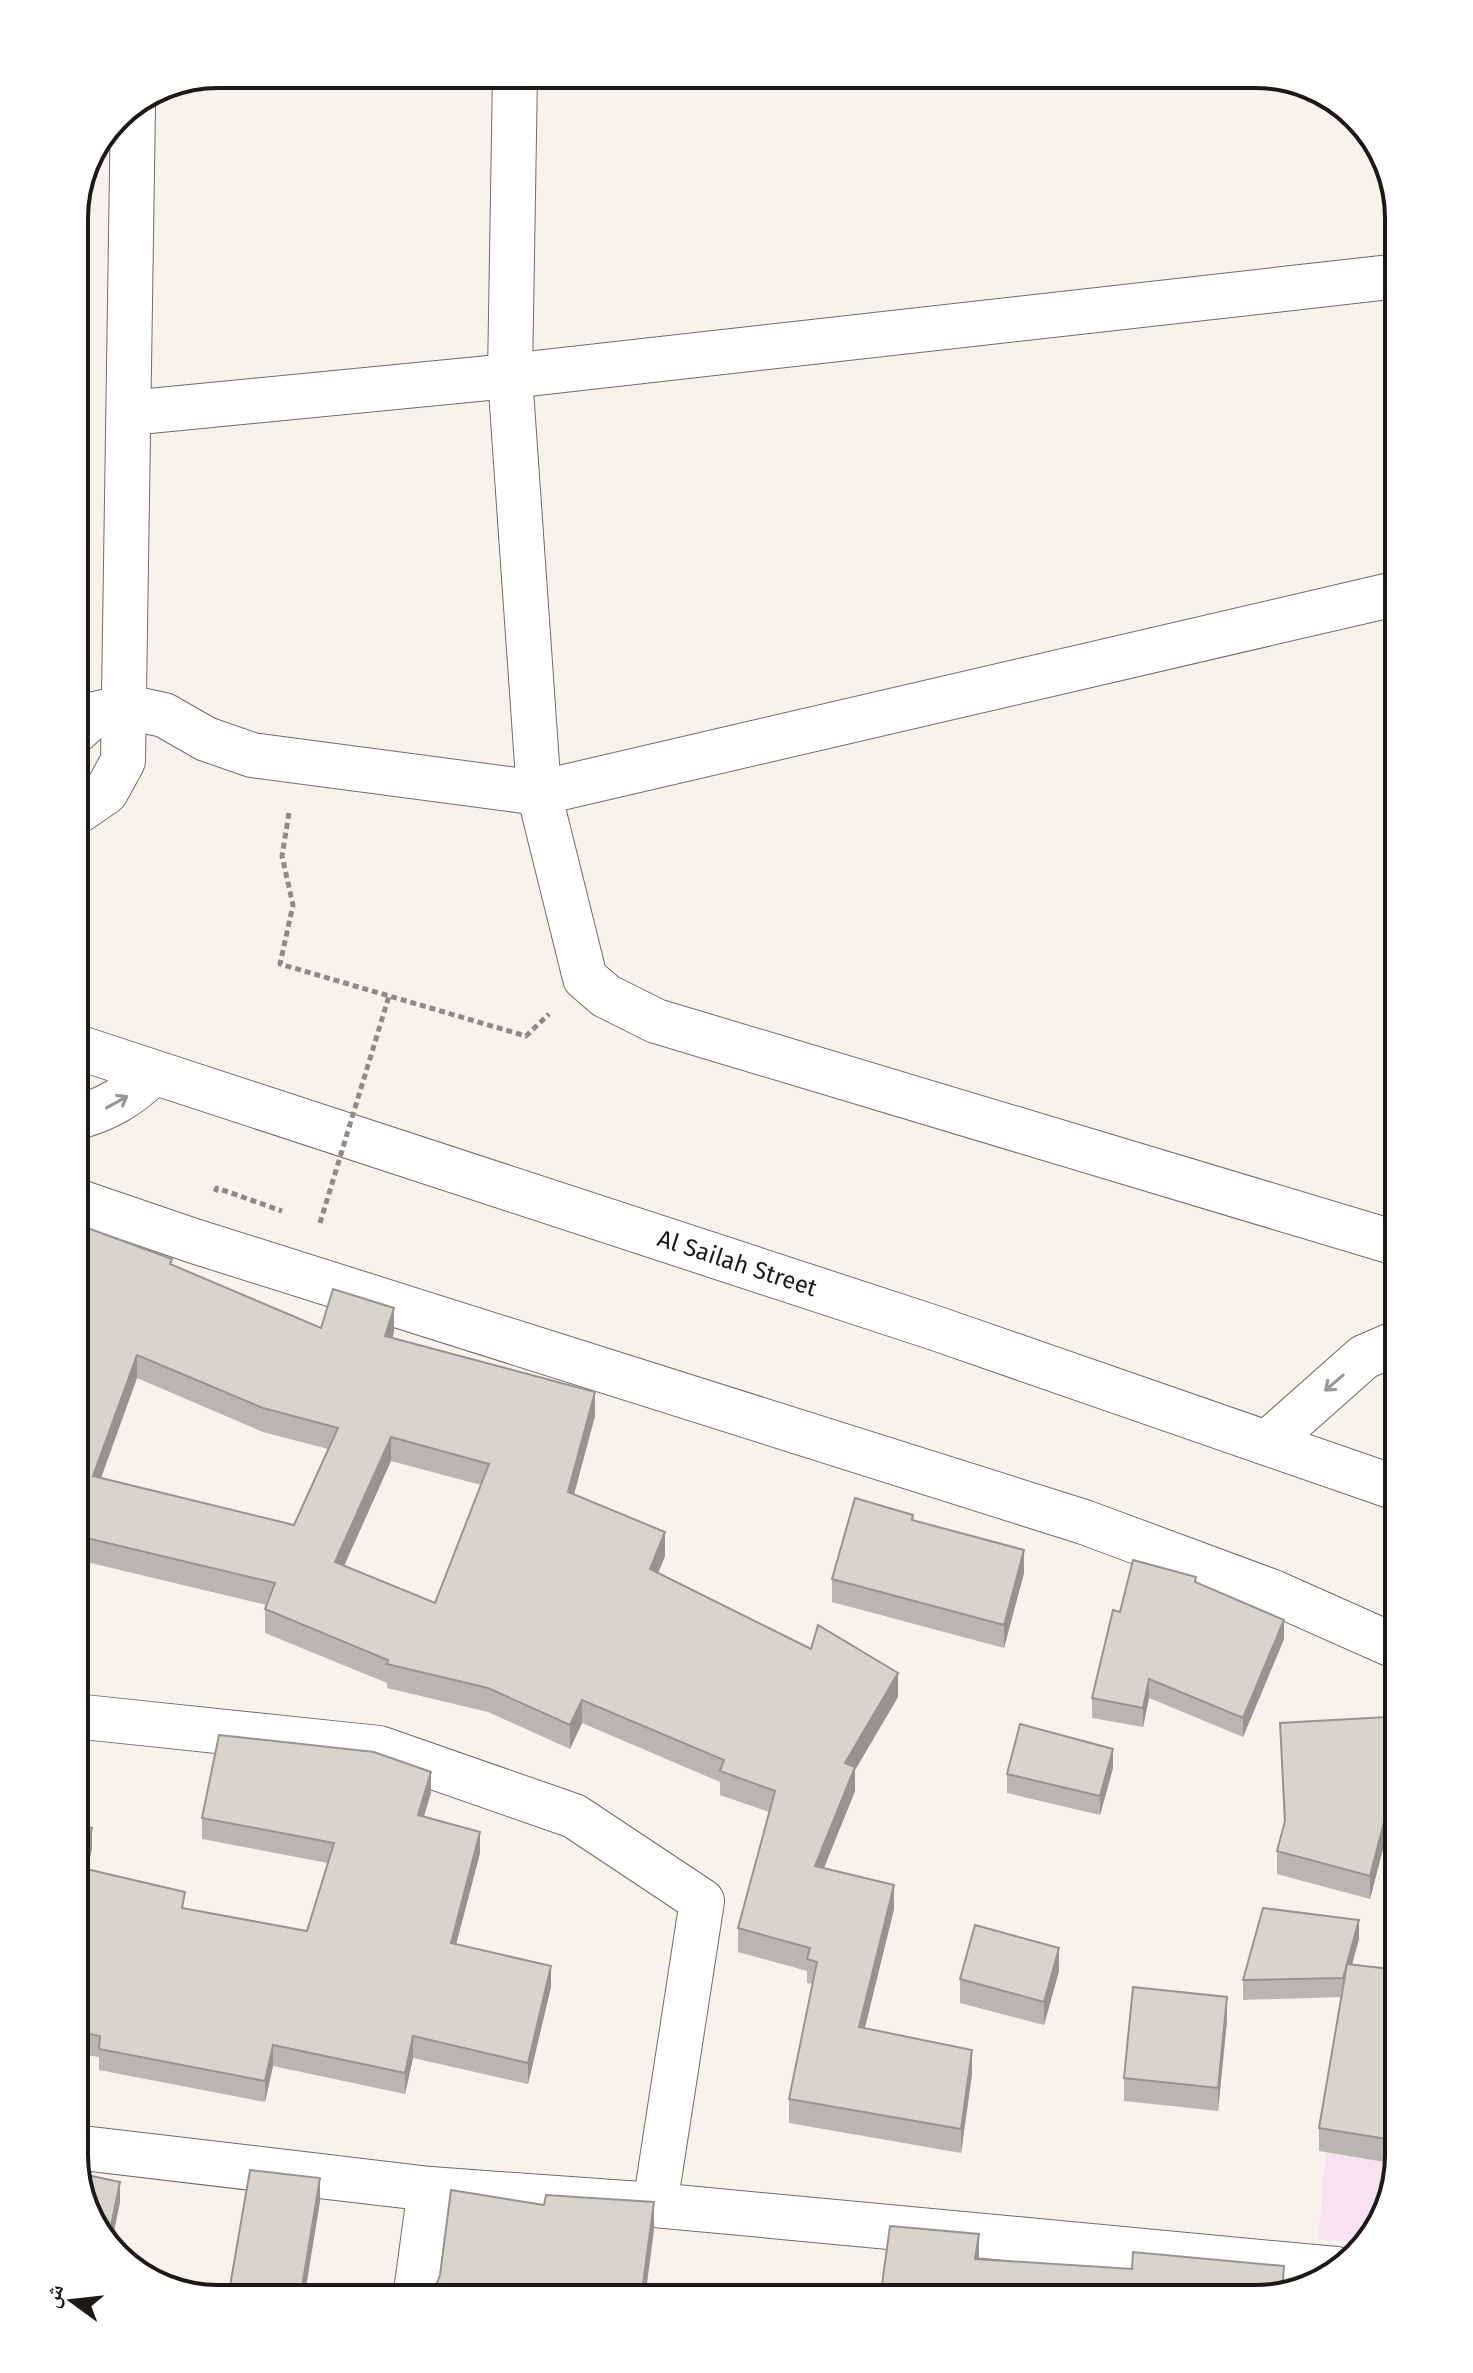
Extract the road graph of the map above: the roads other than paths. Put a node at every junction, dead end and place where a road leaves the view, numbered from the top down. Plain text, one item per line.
1 (515, 88) edge
2 (125, 128) edge
3 (115, 157) edge
4 (1385, 278) edge
5 (510, 376) junction
6 (129, 413) junction
7 (1385, 596) edge
8 (126, 707) junction
9 (88, 720) edge
10 (539, 793) junction
11 (88, 804) edge
12 (88, 1051) edge
13 (153, 1073) junction
14 (88, 1115) edge
15 (88, 1205) edge
16 (1385, 1238) edge
17 (1385, 1348) edge
18 (1267, 1443) junction
19 (1385, 1484) edge
20 (1385, 1642) edge
21 (88, 1717) edge
22 (88, 2149) edge
23 (430, 2189) junction
24 (655, 2205) junction
25 (1320, 2267) edge
26 (417, 2285) edge

1 - 5 street
2 - 3 street
3 - 6 street
4 - 5 street
5 - 6 street
5 - 10 street
6 - 8 street
7 - 10 street
8 - 9 street
8 - 10 street
8 - 11 street
10 - 16 street
12 - 13 street, Al Sailah Street
14 -> 13 street
13 - 18 street, Al Sailah Street
15 - 20 street
17 -> 18 street
18 - 19 street, Al Sailah Street
21 - 24 street
22 - 23 street
23 - 24 street
23 - 26 street
24 - 25 street

